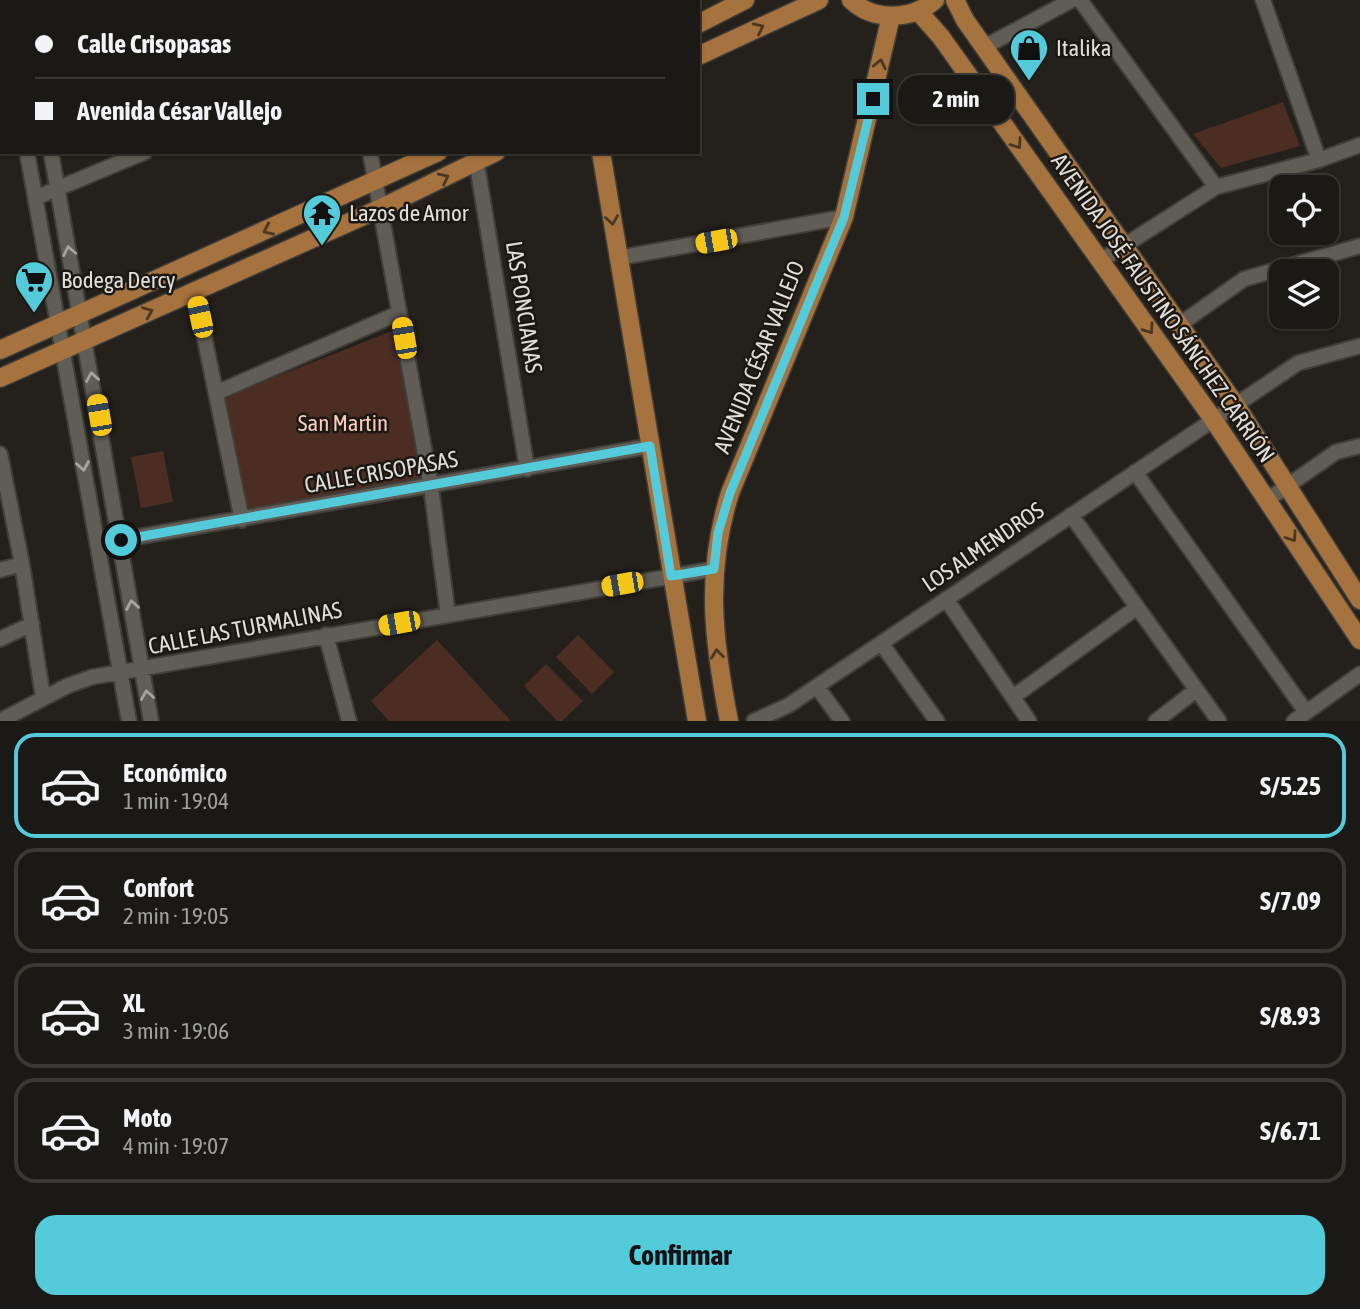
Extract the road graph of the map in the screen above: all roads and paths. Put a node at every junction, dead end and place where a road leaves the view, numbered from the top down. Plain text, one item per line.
1 (745, 0) edge
2 (819, 0) edge
3 (851, 0) edge
4 (935, 0) edge
5 (955, 0) edge
6 (1072, 0) edge
7 (1080, 0) edge
8 (1263, 0) edge
9 (918, 11) junction
10 (891, 16) junction
11 (700, 23) edge
12 (984, 47) junction
13 (700, 55) edge
14 (1360, 145) edge
15 (27, 154) edge
16 (51, 154) edge
17 (140, 154) edge
18 (370, 154) edge
19 (434, 154) edge
20 (601, 154) edge
21 (476, 157) edge
22 (1319, 160) junction
23 (376, 183) junction
24 (1216, 187) junction
25 (58, 189) junction
26 (35, 198) junction
27 (379, 209) junction
28 (844, 217) junction
29 (1124, 246) junction
30 (1360, 246) edge
31 (220, 251) junction
32 (618, 258) junction
33 (1100, 261) junction
34 (230, 276) junction
35 (195, 292) junction
36 (81, 313) junction
37 (399, 313) junction
38 (57, 323) junction
39 (1179, 326) junction
40 (86, 340) junction
41 (1360, 346) edge
42 (0, 350) edge
43 (62, 351) junction
44 (0, 378) edge
45 (216, 393) junction
46 (1236, 404) junction
47 (1213, 419) junction
48 (650, 446) junction
49 (1360, 446) edge
50 (0, 454) edge
51 (527, 468) junction
52 (1135, 472) junction
53 (1288, 485) junction
54 (432, 487) junction
55 (1267, 500) junction
56 (5, 502) edge
57 (1071, 515) junction
58 (242, 520) junction
59 (121, 540) junction
60 (22, 564) junction
61 (714, 569) junction
62 (0, 570) edge
63 (671, 576) junction
64 (946, 600) junction
65 (1360, 600) edge
66 (1136, 608) junction
67 (448, 615) junction
68 (32, 624) junction
69 (326, 635) junction
70 (0, 639) edge
71 (1360, 640) edge
72 (881, 643) junction
73 (143, 670) junction
74 (121, 673) junction
75 (1360, 674) edge
76 (817, 687) junction
77 (1196, 690) junction
78 (43, 697) junction
79 (1013, 697) junction
80 (1300, 716) edge
81 (0, 721) edge
82 (129, 721) edge
83 (151, 721) edge
84 (349, 721) edge
85 (697, 721) edge
86 (729, 721) edge
87 (754, 721) edge
88 (842, 721) edge
89 (937, 721) edge
90 (1029, 721) edge
91 (1156, 721) edge
92 (1219, 721) edge

1 - 11 main road
13 -> 2 main road
3 - 10 main road
4 - 9 main road
5 - 12 main road, AVENIDA JOSÉ FAUSTINO SÁNCHEZ CARRIÓN
6 - 12 street
7 - 24 street
8 - 22 street
9 - 10 main road
9 -> 33 main road, AVENIDA JOSÉ FAUSTINO SÁNCHEZ CARRIÓN
28 -> 10 main road, AVENIDA CÉSAR VALLEJO
12 - 29 main road, AVENIDA JOSÉ FAUSTINO SÁNCHEZ CARRIÓN
14 - 22 street
15 - 26 street
16 - 25 street
17 - 25 street
18 - 23 street
19 - 23 main road
20 -> 32 main road
27 -> 21 main road
21 - 51 street, LAS PONCIANAS
22 - 24 street
23 - 27 street
23 -> 31 main road
24 - 29 street
25 - 26 street
36 -> 25 street
26 - 38 street
27 - 34 main road
27 - 37 street
28 - 32 street
28 - 61 main road, AVENIDA CÉSAR VALLEJO
29 - 33 street
29 - 39 main road, AVENIDA JOSÉ FAUSTINO SÁNCHEZ CARRIÓN
30 - 39 street
31 - 34 main road
31 - 36 main road
32 - 48 main road
33 -> 47 main road, AVENIDA JOSÉ FAUSTINO SÁNCHEZ CARRIÓN
34 - 35 main road
40 -> 35 main road
35 - 45 street
36 - 38 main road
36 - 40 street
37 - 45 street
37 - 54 street
38 - 42 main road
38 - 43 street
39 - 46 main road, AVENIDA JOSÉ FAUSTINO SÁNCHEZ CARRIÓN
40 - 43 main road
59 -> 40 street
41 - 46 street, LOS ALMENDROS
43 - 44 main road
43 -> 74 street
45 - 58 street
46 - 47 street, LOS ALMENDROS
46 - 53 main road, AVENIDA JOSÉ FAUSTINO SÁNCHEZ CARRIÓN
47 - 52 street, LOS ALMENDROS
47 - 55 main road, AVENIDA JOSÉ FAUSTINO SÁNCHEZ CARRIÓN
48 - 51 street, CALLE CRISOPASAS
48 - 63 main road
49 - 53 street
50 - 56 street
51 - 54 street, CALLE CRISOPASAS
52 - 57 street, LOS ALMENDROS
52 - 80 street
53 - 55 street
53 - 65 main road, AVENIDA JOSÉ FAUSTINO SÁNCHEZ CARRIÓN
54 - 58 street, CALLE CRISOPASAS
54 - 67 street
55 -> 71 main road, AVENIDA JOSÉ FAUSTINO SÁNCHEZ CARRIÓN
56 - 60 street
57 - 64 street, LOS ALMENDROS
57 - 66 street
58 - 59 street, CALLE CRISOPASAS
73 -> 59 street
60 - 62 street
60 - 68 street
61 - 63 street, CALLE LAS TURMALINAS
86 -> 61 main road, AVENIDA CÉSAR VALLEJO
63 - 67 street, CALLE LAS TURMALINAS
63 - 85 main road
64 - 72 street, LOS ALMENDROS
64 - 79 street
66 - 77 street
66 - 79 street
67 - 69 street, CALLE LAS TURMALINAS
68 - 70 street
68 - 78 street
69 - 73 street, CALLE LAS TURMALINAS
69 - 84 street
72 - 76 street, LOS ALMENDROS
72 - 89 street
73 - 74 street, CALLE LAS TURMALINAS
83 -> 73 street
74 - 78 street, CALLE LAS TURMALINAS
74 - 82 street
75 - 80 street
76 - 87 street, LOS ALMENDROS
76 - 88 street
77 - 91 street
77 - 92 street
78 - 81 street, CALLE LAS TURMALINAS
79 - 90 street

